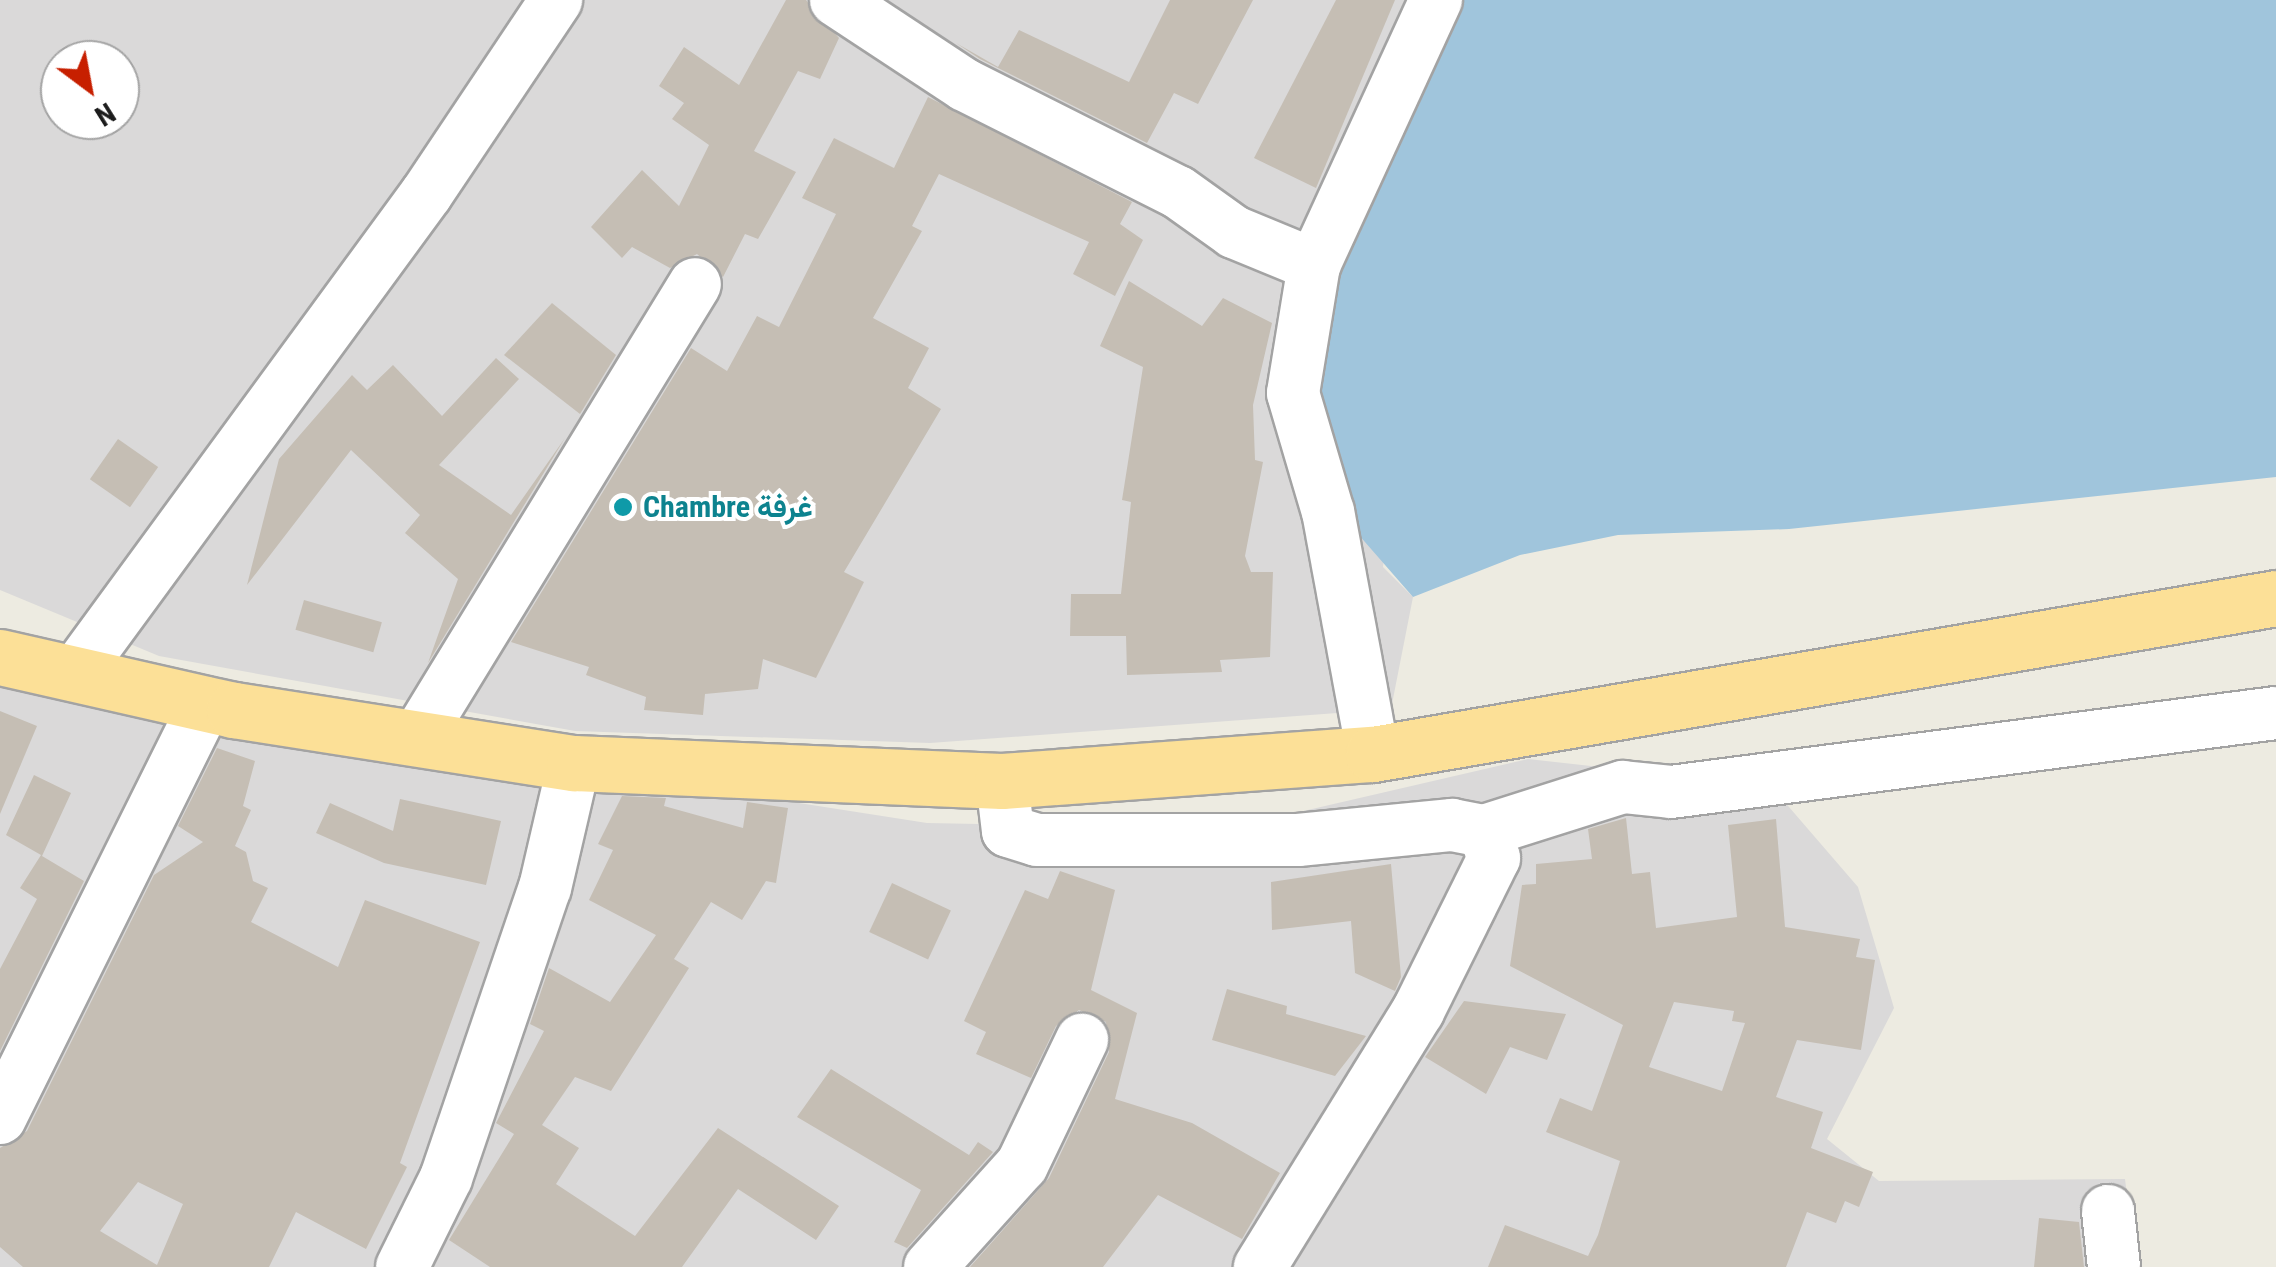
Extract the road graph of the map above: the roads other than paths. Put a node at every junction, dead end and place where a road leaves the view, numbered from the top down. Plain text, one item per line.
1 (556, 0) edge
2 (836, 0) edge
3 (1436, 0) edge
4 (1314, 265) junction
5 (695, 284) dead end
6 (2276, 598) edge
7 (0, 658) edge
8 (74, 675) junction
9 (206, 703) junction
10 (2276, 712) edge
11 (417, 738) junction
12 (1373, 754) junction
13 (574, 763) junction
14 (1002, 781) junction
15 (1484, 831) junction
16 (1082, 1040) dead end
17 (0, 1118) edge
18 (2108, 1211) dead end
19 (402, 1267) edge
20 (930, 1267) edge
21 (1260, 1267) edge
22 (2114, 1267) edge

1 - 8 street
2 - 4 street
3 - 4 street
4 - 12 street
5 - 11 street
6 - 12 main road
7 - 8 main road
8 - 9 main road
9 - 11 main road
9 - 17 street
10 - 15 street
11 - 13 main road
12 - 14 main road
13 - 14 main road
13 - 19 street
14 - 15 street
15 - 21 street
16 - 20 street
18 - 22 street

